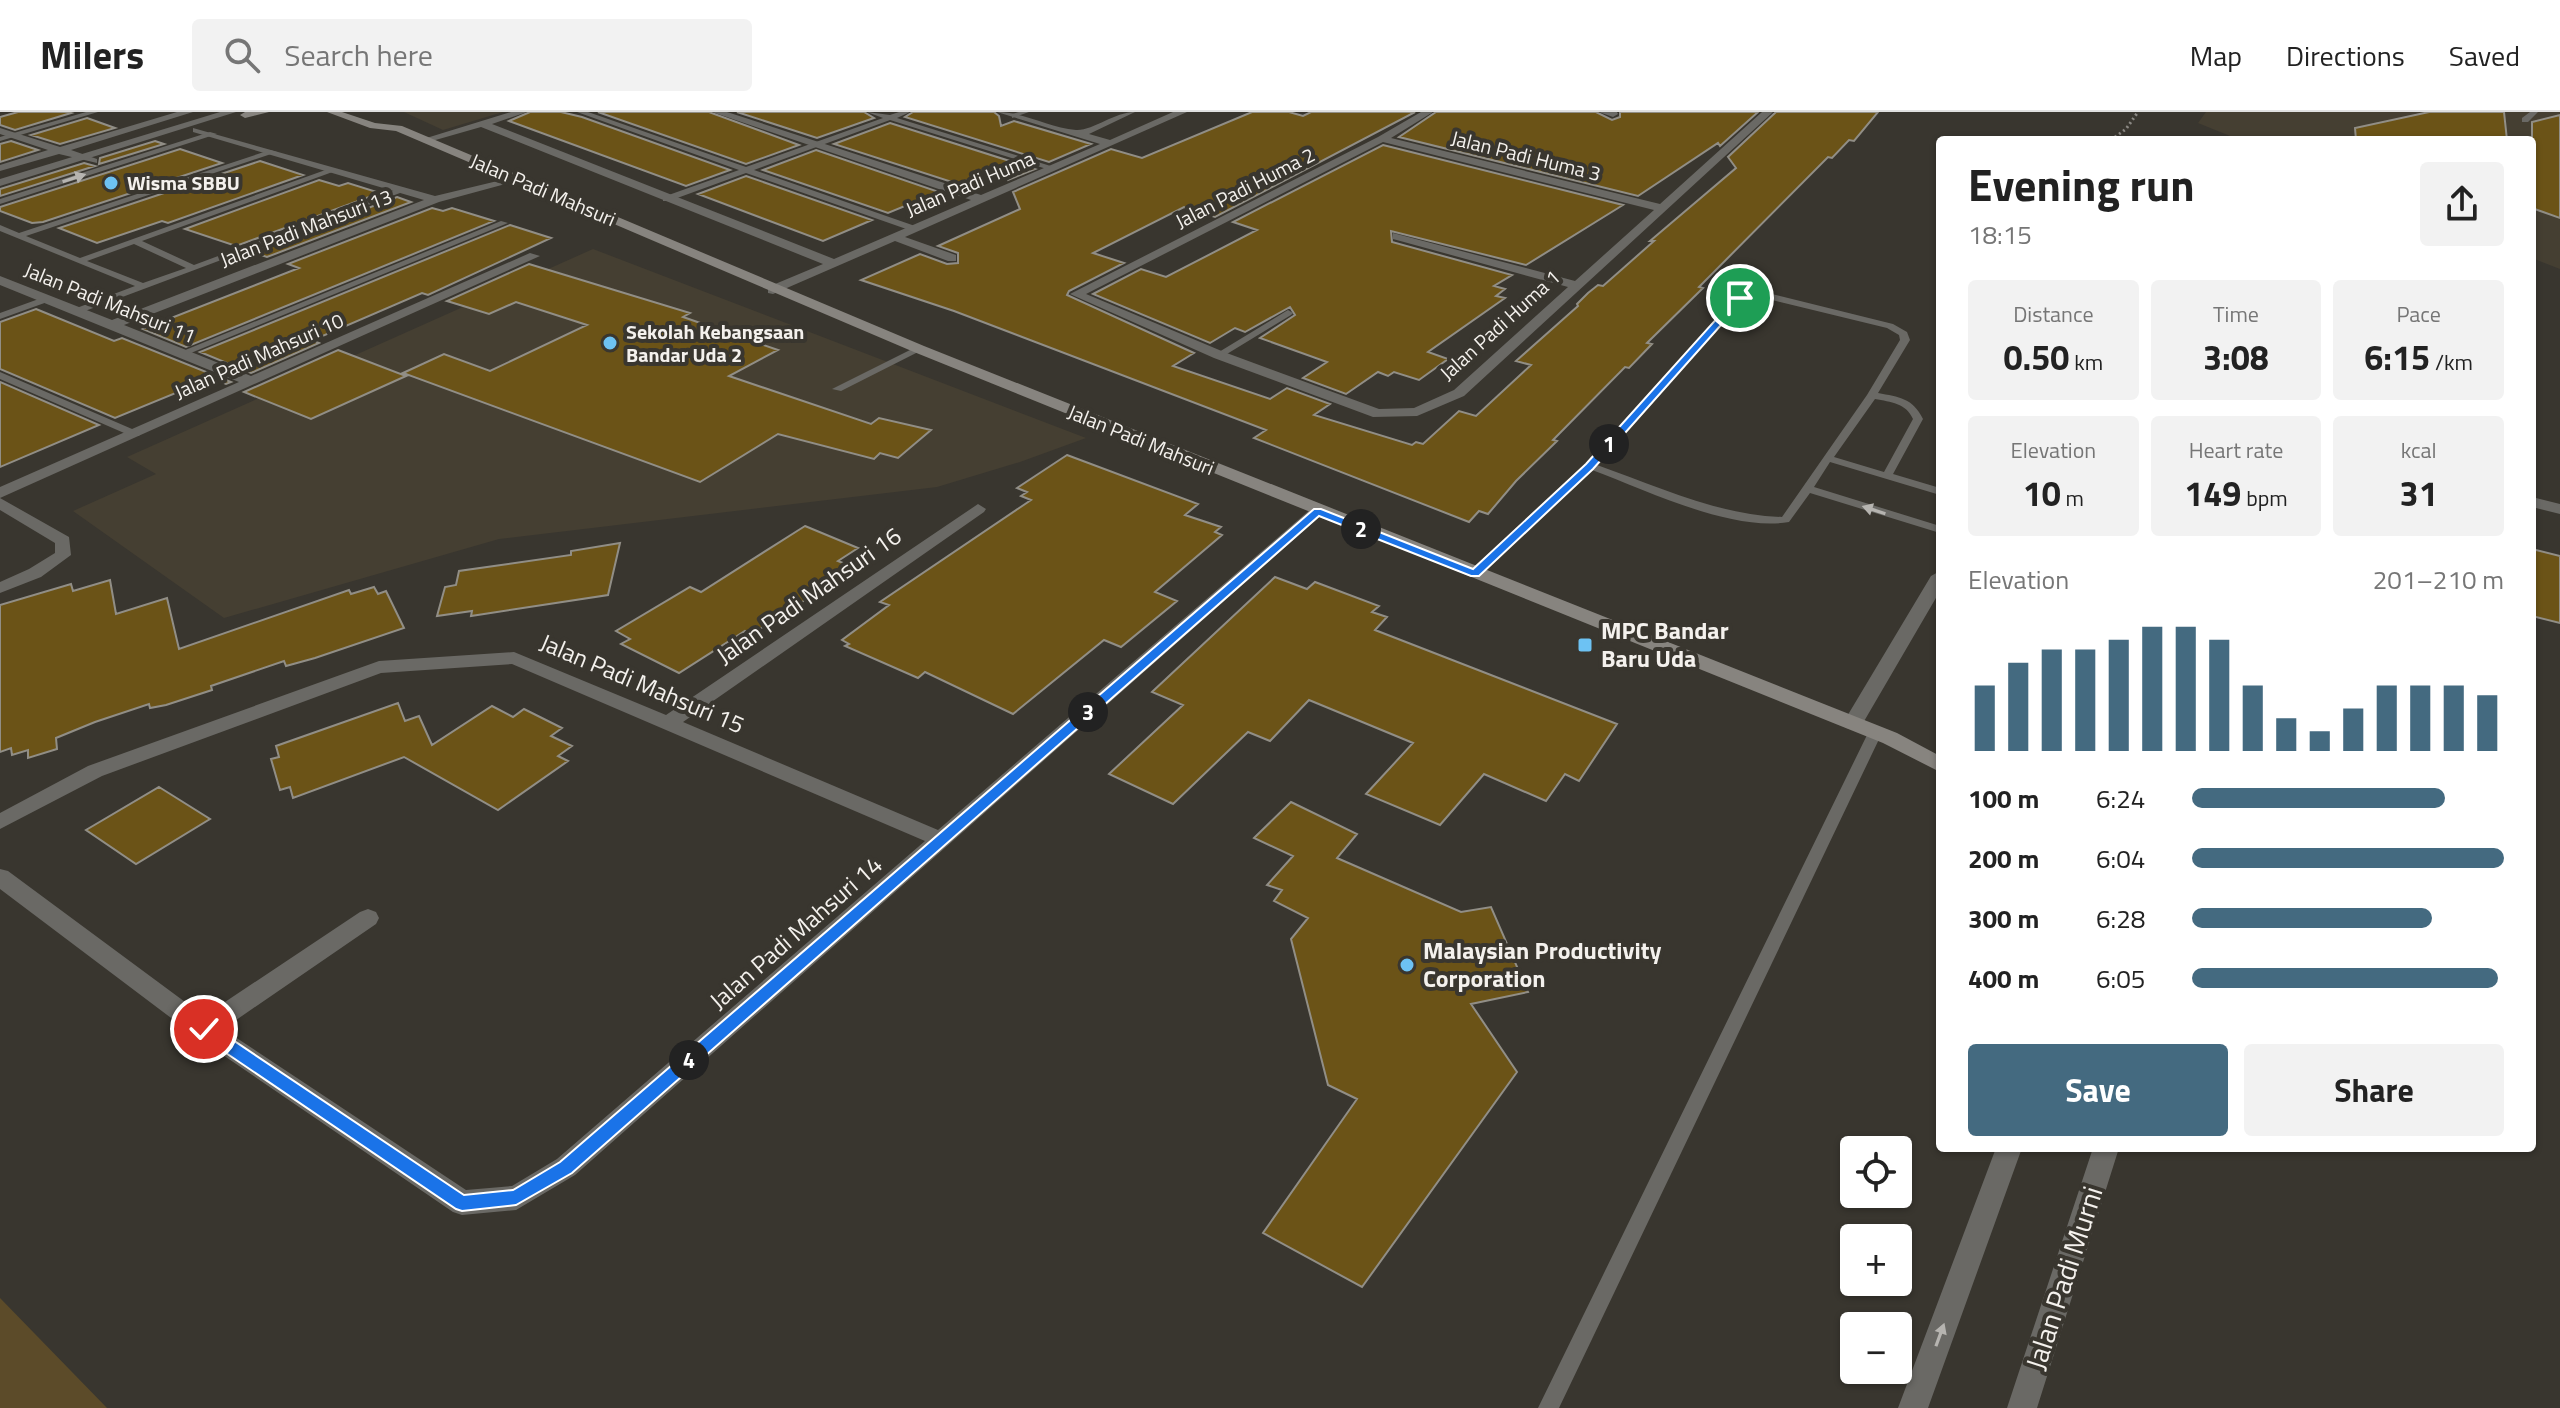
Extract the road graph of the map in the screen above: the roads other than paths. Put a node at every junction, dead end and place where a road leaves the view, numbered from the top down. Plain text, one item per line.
1 (94, 112) edge
2 (188, 112) edge
3 (231, 112) edge
4 (264, 112) edge
5 (325, 112) edge
6 (333, 112) edge
7 (370, 112) edge
8 (522, 112) edge
9 (581, 112) edge
10 (717, 112) edge
11 (871, 112) edge
12 (906, 112) edge
13 (1002, 112) edge
14 (1130, 112) edge
15 (1182, 112) edge
16 (1428, 112) edge
17 (1768, 112) edge
18 (2534, 112) edge
19 (250, 113) edge
20 (1020, 114) edge
21 (891, 117) junction
22 (2525, 120) dead end
23 (395, 121) junction
24 (483, 124) junction
25 (197, 130) junction
26 (0, 131) edge
27 (213, 134) junction
28 (1080, 134) junction
29 (13, 135) junction
30 (0, 139) edge
31 (1382, 139) junction
32 (425, 140) junction
33 (1110, 143) junction
34 (815, 144) junction
35 (61, 149) junction
36 (273, 152) junction
37 (87, 158) junction
38 (0, 168) edge
39 (1053, 168) junction
40 (747, 169) junction
41 (334, 170) junction
42 (518, 179) junction
43 (0, 183) edge
44 (404, 190) junction
45 (666, 199) junction
46 (981, 199) junction
47 (435, 200) junction
48 (0, 202) edge
49 (1661, 208) junction
50 (504, 223) dead end
51 (0, 228) edge
52 (912, 228) junction
53 (20, 235) junction
54 (1397, 236) dead end
55 (894, 237) junction
56 (135, 241) junction
57 (534, 256) dead end
58 (952, 258) dead end
59 (78, 261) junction
60 (833, 263) junction
61 (194, 268) junction
62 (0, 280) edge
63 (1575, 285) junction
64 (144, 287) junction
65 (773, 290) junction
66 (1076, 294) joint
67 (47, 299) junction
68 (77, 311) junction
69 (1288, 313) dead end
70 (0, 316) edge
71 (112, 325) junction
72 (919, 349) junction
73 (183, 353) junction
74 (1219, 355) junction
75 (0, 375) edge
76 (250, 381) junction
77 (837, 389) dead end
78 (1872, 395) junction
79 (135, 434) junction
80 (1827, 458) junction
81 (1590, 466) junction
82 (1887, 476) junction
83 (1809, 489) junction
84 (1936, 491) edge
85 (0, 493) edge
86 (0, 503) edge
87 (2536, 503) edge
88 (978, 509) dead end
89 (2560, 509) edge
90 (1318, 511) junction
91 (1936, 529) edge
92 (1475, 573) junction
93 (1936, 583) edge
94 (0, 588) edge
95 (668, 723) junction
96 (1853, 723) junction
97 (1883, 735) junction
98 (1936, 748) edge
99 (1936, 763) edge
100 (0, 822) edge
101 (942, 840) junction
102 (0, 877) edge
103 (368, 918) dead end
104 (204, 1029) junction
105 (2008, 1152) edge
106 (2105, 1152) edge
107 (1548, 1408) edge
108 (1913, 1408) edge
109 (2022, 1408) edge

1 - 29 lane
2 - 35 street
3 - 37 street
4 - 19 main road
5 - 6 main road, Jalan Padi Mahsuri
6 - 23 main road, Jalan Padi Mahsuri
7 - 23 main road
8 - 24 street
9 - 40 lane
10 - 34 street
11 - 21 lane
12 - 21 lane
13 - 20 street
14 - 28 street
15 - 33 street, Jalan Padi Huma
16 - 31 street, Jalan Padi Huma 2
17 - 49 street, Jalan Padi Huma 1
18 - 22 lane
19 - 25 street
20 - 28 street
21 - 34 lane
21 - 39 lane
23 - 32 main road, Jalan Padi Mahsuri
24 - 32 street
24 - 45 street, Jalan Padi Mahsuri
25 - 27 street
25 - 37 street
26 - 29 street
27 - 36 street
48 -> 27 lane
28 - 33 street
29 - 30 lane
29 - 35 street
31 - 49 street, Jalan Padi Huma 3
31 - 66 street, Jalan Padi Huma 2
32 - 42 main road, Jalan Padi Mahsuri
33 - 39 street, Jalan Padi Huma
34 - 40 lane
34 - 46 street
35 - 37 street
35 - 38 street
36 - 41 street
36 - 53 lane
37 - 43 street
39 - 46 street, Jalan Padi Huma
40 - 45 lane
40 - 52 lane
41 - 44 street
41 - 56 lane
42 - 47 street, Jalan Padi Mahsuri 13
42 - 65 main road, Jalan Padi Mahsuri
44 - 47 street
44 - 61 lane
45 - 60 street, Jalan Padi Mahsuri
46 - 52 street, Jalan Padi Huma
47 - 71 street, Jalan Padi Mahsuri 13
49 - 63 street, Jalan Padi Huma 1
50 - 73 lane
51 - 53 lane
52 - 55 street, Jalan Padi Huma
53 - 59 lane
54 - 63 street
55 - 58 street
55 - 60 street, Jalan Padi Huma
56 - 59 lane
56 - 61 lane
57 - 76 street, Jalan Padi Mahsuri 10
59 - 64 lane
60 - 65 street, Jalan Padi Huma
61 - 64 lane
62 - 67 street, Jalan Padi Mahsuri 11
63 - 74 street, Jalan Padi Huma 1
64 - 68 lane
65 - 72 main road, Jalan Padi Mahsuri
66 - 74 street, Jalan Padi Huma 1
67 - 68 street, Jalan Padi Mahsuri 11
67 - 70 lane
68 - 71 street, Jalan Padi Mahsuri 11
69 - 74 lane
71 - 73 street, Jalan Padi Mahsuri 11
72 - 77 lane
72 - 90 main road, Jalan Padi Mahsuri
73 - 76 street, Jalan Padi Mahsuri 11
75 - 79 lane
76 - 79 street, Jalan Padi Mahsuri 10
78 - 80 lane
78 - 81 lane
78 - 82 lane
79 - 85 street, Jalan Padi Mahsuri 10
80 - 82 lane
80 - 83 lane
81 - 83 lane
81 - 92 lane
82 - 84 lane
91 -> 83 lane
86 - 94 street
87 - 89 street
88 - 95 street, Jalan Padi Mahsuri 16
90 - 92 main road, Jalan Padi Mahsuri
90 - 101 street, Jalan Padi Mahsuri 14
92 - 96 main road, Jalan Padi Mahsuri
93 - 96 street
95 - 100 street, Jalan Padi Mahsuri 15
95 - 101 street, Jalan Padi Mahsuri 15
96 - 97 main road, Jalan Padi Mahsuri
97 - 98 main road, Jalan Padi Mahsuri
97 - 99 main road, Jalan Padi Mahsuri
97 - 107 lane
101 - 104 street, Jalan Padi Mahsuri 14
102 - 104 street, Jalan Padi Mahsuri 14
103 - 104 street
108 -> 105 street
106 - 109 street, Jalan Padi Murni

